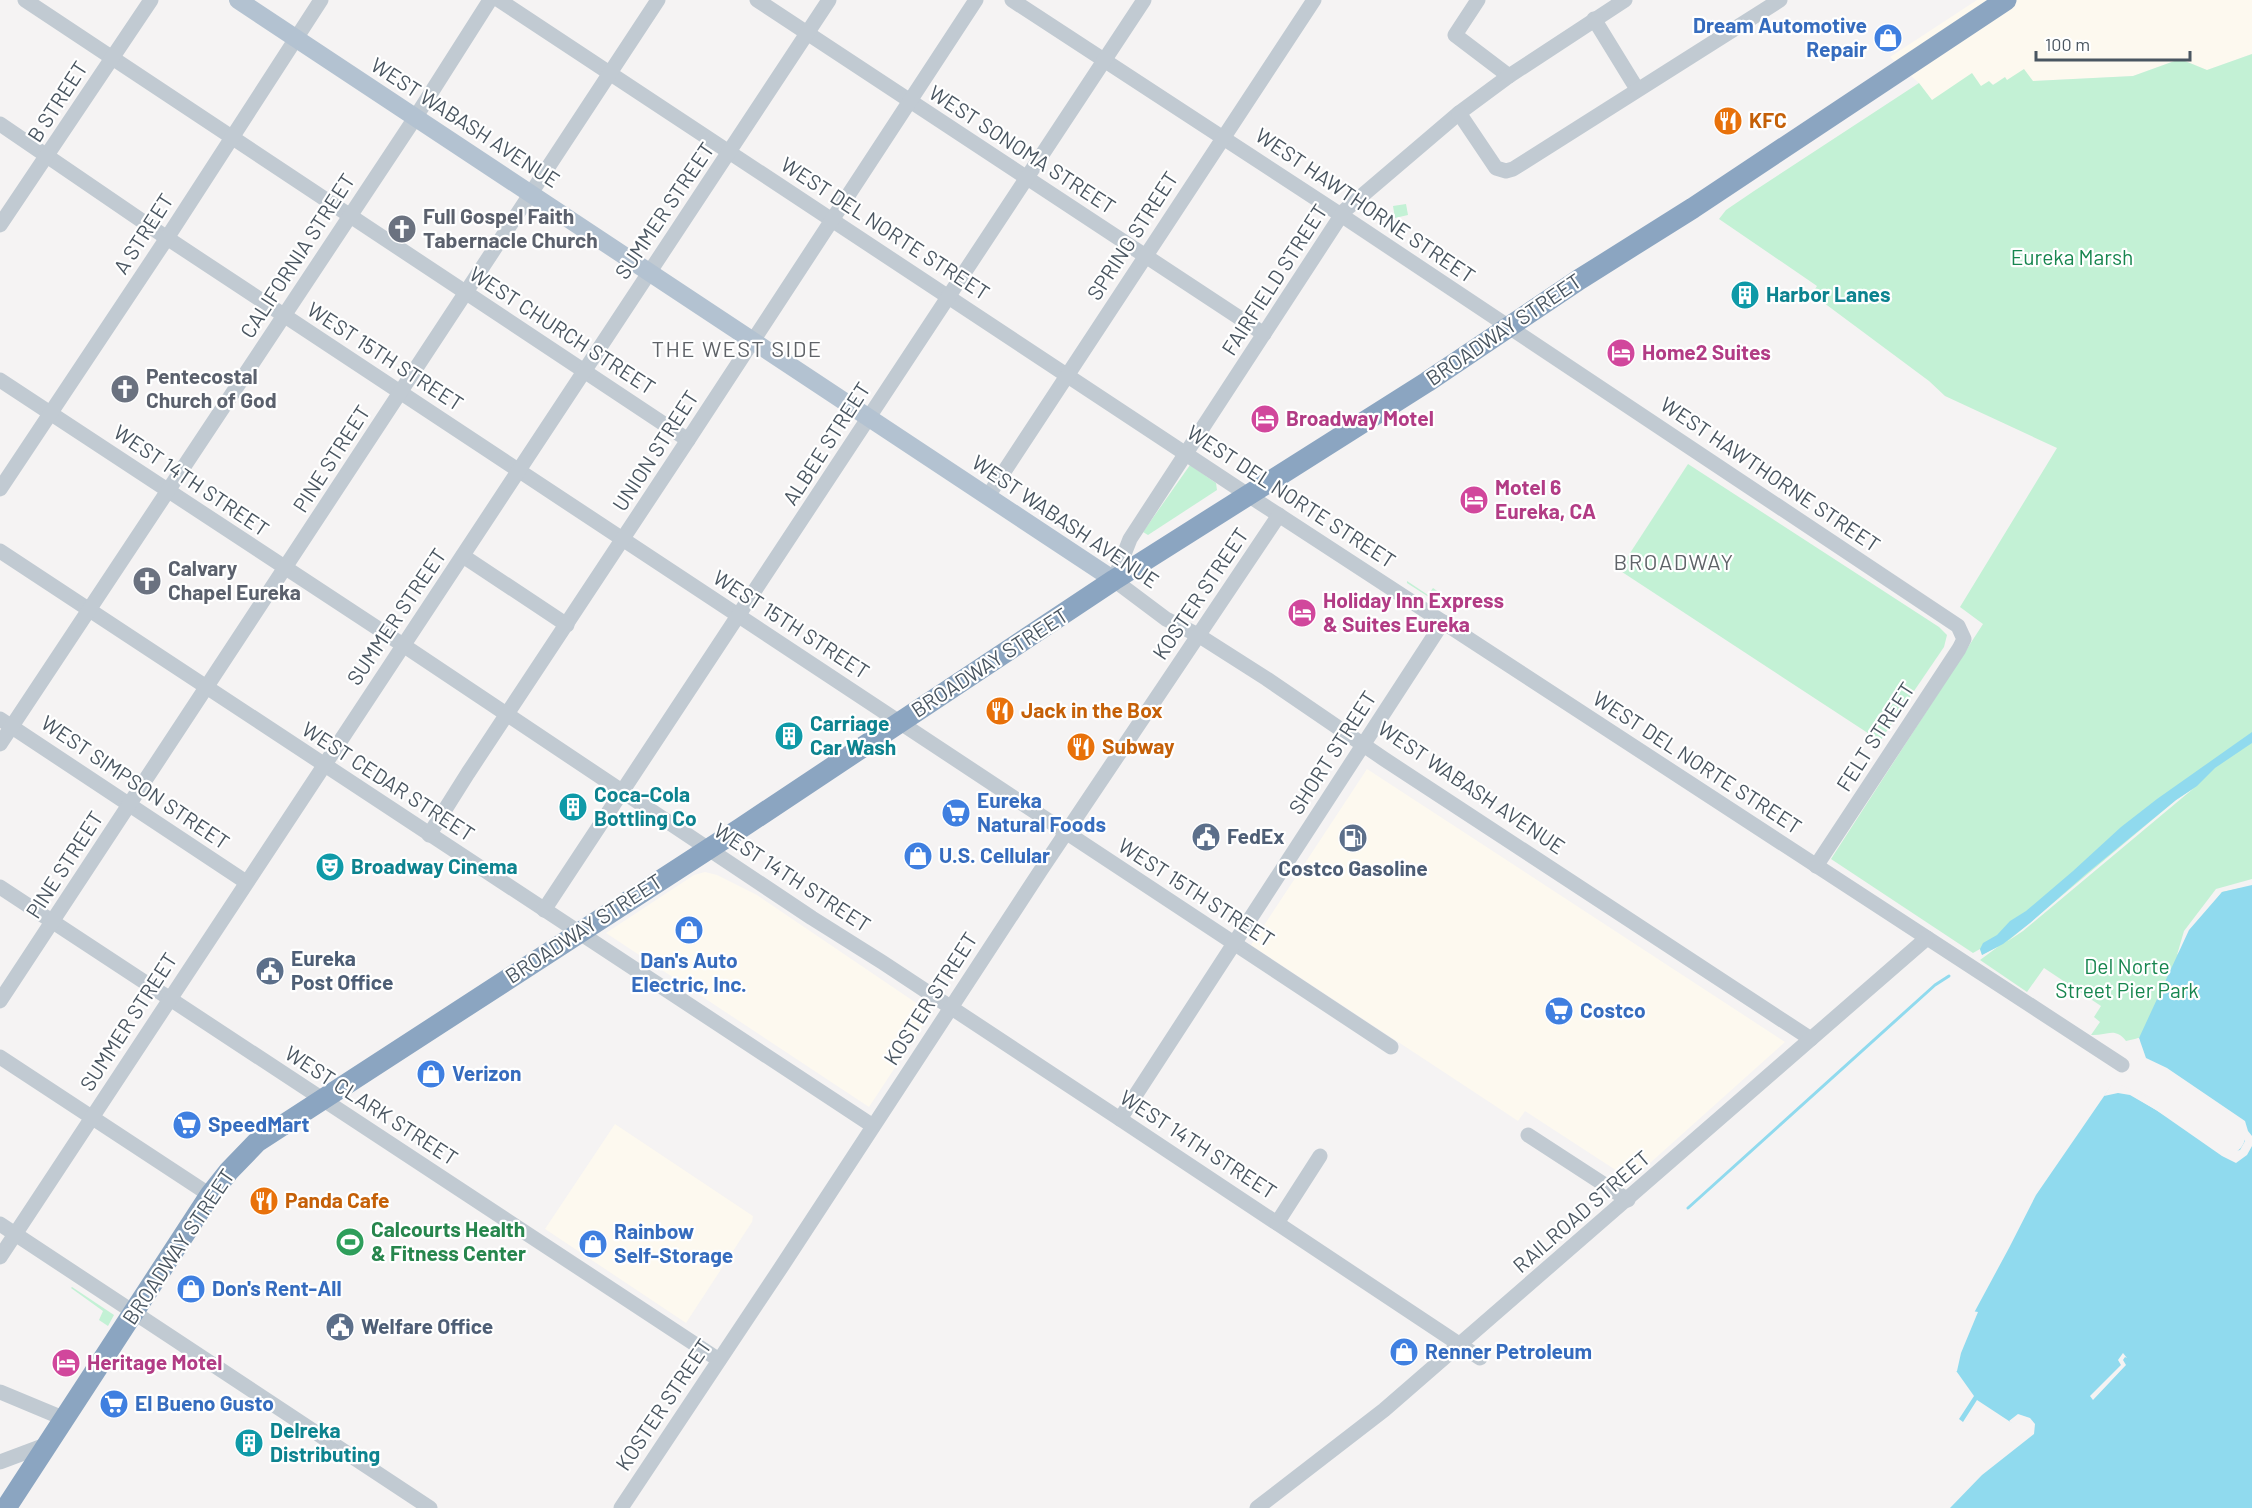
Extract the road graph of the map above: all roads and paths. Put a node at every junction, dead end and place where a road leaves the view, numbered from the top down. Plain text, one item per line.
1 (25, 0) edge
2 (151, 0) edge
3 (238, 0) edge
4 (321, 0) edge
5 (490, 0) edge
6 (499, 0) edge
7 (658, 0) edge
8 (757, 0) edge
9 (829, 0) edge
10 (976, 0) edge
11 (1012, 0) edge
12 (1144, 0) edge
13 (1314, 0) edge
14 (1478, 0) edge
15 (1625, 0) edge
16 (1780, 0) edge
17 (2006, 0) edge
18 (1593, 19) junction
19 (808, 34) junction
20 (296, 39) junction
21 (112, 58) junction
22 (1104, 60) junction
23 (611, 74) junction
24 (1509, 76) junction
25 (1637, 89) junction
26 (910, 101) junction
27 (1459, 113) junction
28 (415, 118) junction
29 (0, 124) edge
30 (232, 138) junction
31 (1223, 138) junction
32 (730, 152) junction
33 (48, 156) junction
34 (1027, 178) junction
35 (531, 194) junction
36 (1341, 215) junction
37 (349, 216) junction
38 (832, 219) junction
39 (0, 225) edge
40 (167, 238) junction
41 (1146, 257) junction
42 (650, 272) junction
43 (466, 293) junction
44 (949, 296) junction
45 (284, 315) junction
46 (1507, 327) junction
47 (1264, 334) junction
48 (753, 339) junction
49 (584, 372) junction
50 (1068, 375) junction
51 (0, 380) edge
52 (401, 392) junction
53 (50, 413) junction
54 (870, 417) junction
55 (688, 440) junction
56 (1187, 453) junction
57 (519, 470) junction
58 (0, 489) edge
59 (168, 491) junction
60 (1248, 495) junction
61 (988, 496) junction
62 (1279, 515) junction
63 (623, 539) junction
64 (0, 551) edge
65 (463, 556) junction
66 (285, 569) junction
67 (1114, 580) junction
68 (90, 610) junction
69 (738, 616) junction
70 (1443, 622) junction
71 (567, 624) junction
72 (1961, 630) joint
73 (1198, 635) junction
74 (403, 645) junction
75 (207, 688) junction
76 (507, 715) junction
77 (6, 722) edge
78 (901, 722) junction
79 (0, 744) edge
80 (1364, 744) junction
81 (324, 765) junction
82 (622, 792) junction
83 (130, 805) junction
84 (1067, 833) junction
85 (429, 835) junction
86 (709, 848) junction
87 (1816, 866) junction
88 (246, 882) junction
89 (0, 887) edge
90 (544, 910) junction
91 (53, 922) junction
92 (578, 933) junction
93 (1927, 938) junction
94 (1233, 943) junction
95 (170, 998) junction
96 (0, 1001) edge
97 (950, 1008) junction
98 (1811, 1039) junction
99 (1391, 1047) dead end
100 (0, 1057) edge
101 (2122, 1065) dead end
102 (323, 1098) junction
103 (92, 1117) junction
104 (1120, 1119) junction
105 (873, 1126) junction
106 (1528, 1135) dead end
107 (1320, 1156) dead end
108 (210, 1196) junction
109 (1628, 1200) junction
110 (1277, 1223) junction
111 (0, 1224) edge
112 (15, 1234) junction
113 (0, 1257) edge
114 (134, 1313) junction
115 (1461, 1344) junction
116 (1480, 1358) dead end
117 (719, 1360) junction
118 (0, 1392) edge
119 (65, 1419) junction
120 (48, 1444) junction
121 (0, 1462) edge
122 (6, 1508) edge
123 (430, 1508) edge
124 (621, 1508) edge
125 (1257, 1508) edge

1 - 21 street, WEST CHURCH STREET
2 - 21 street, B STREET
3 - 20 main road, WEST WABASH AVENUE
4 - 20 street, A STREET
5 - 28 street, CALIFORNIA STREET
6 - 23 street, WEST DEL NORTE STREET
7 - 23 street, PINE STREET
8 - 19 street, WEST SONOMA STREET
9 - 19 street, SUMMER STREET
10 - 26 street, UNION STREET
11 - 22 street, WEST HAWTHORNE STREET
12 - 22 street, ALBEE STREET
13 - 31 street, SPRING STREET
14 - 24 street
15 - 18 street, FAIRFIELD STREET
16 - 25 street
17 - 46 highway, BROADWAY STREET
18 - 24 street, FAIRFIELD STREET
18 - 25 street
19 - 26 street, WEST SONOMA STREET
19 - 32 street, SUMMER STREET
20 - 28 main road, WEST WABASH AVENUE
20 - 30 street, A STREET
21 - 30 street, WEST CHURCH STREET
21 - 33 street, B STREET
22 - 31 street, WEST HAWTHORNE STREET
22 - 34 street, ALBEE STREET
23 - 32 street, WEST DEL NORTE STREET
23 - 35 street, PINE STREET
24 - 27 street, FAIRFIELD STREET
25 - 27 street
26 - 34 street, WEST SONOMA STREET
26 - 38 street, UNION STREET
27 - 36 street, FAIRFIELD STREET
28 - 35 main road, WEST WABASH AVENUE
28 - 37 street, CALIFORNIA STREET
29 - 33 street, WEST 15TH STREET
30 - 37 street, WEST CHURCH STREET
30 - 40 street, A STREET
31 - 36 street, WEST HAWTHORNE STREET
31 - 41 street, SPRING STREET
32 - 38 street, WEST DEL NORTE STREET
32 - 42 street, SUMMER STREET
33 - 39 street, B STREET
33 - 40 street, WEST 15TH STREET
34 - 41 street, WEST SONOMA STREET
34 - 44 street, ALBEE STREET
35 - 42 main road, WEST WABASH AVENUE
35 - 43 street, PINE STREET
36 - 46 street, WEST HAWTHORNE STREET
36 - 47 street, FAIRFIELD STREET
37 - 43 street, WEST CHURCH STREET
37 - 45 street, CALIFORNIA STREET
38 - 44 street, WEST DEL NORTE STREET
38 - 48 street, UNION STREET
40 - 45 street, WEST 15TH STREET
40 - 53 street, A STREET
41 - 47 street, WEST SONOMA STREET
41 - 50 street, SPRING STREET
42 - 48 main road, WEST WABASH AVENUE
42 - 49 street, SUMMER STREET
43 - 49 street, WEST CHURCH STREET
43 - 52 street, PINE STREET
44 - 50 street, WEST DEL NORTE STREET
44 - 54 street, ALBEE STREET
45 - 52 street, WEST 15TH STREET
45 - 59 street, CALIFORNIA STREET
46 - 60 highway, BROADWAY STREET
46 - 72 street, WEST HAWTHORNE STREET
47 - 56 street, FAIRFIELD STREET
48 - 54 main road, WEST WABASH AVENUE
48 - 55 street, UNION STREET
49 - 55 street, WEST CHURCH STREET
49 - 57 street, SUMMER STREET
50 - 56 street, WEST DEL NORTE STREET
50 - 61 street, SPRING STREET
51 - 53 street, WEST 14TH STREET
52 - 57 street, WEST 15TH STREET
52 - 66 street, PINE STREET
53 - 58 street, A STREET
53 - 59 street, WEST 14TH STREET
54 - 61 main road, WEST WABASH AVENUE
54 - 69 street, ALBEE STREET
55 - 63 street, UNION STREET
56 - 60 street, WEST DEL NORTE STREET
56 - 67 street, FAIRFIELD STREET
57 - 63 street, WEST 15TH STREET
57 - 65 street, SUMMER STREET
59 - 66 street, WEST 14TH STREET
59 - 68 street, CALIFORNIA STREET
60 - 62 street, WEST DEL NORTE STREET
60 - 67 highway, BROADWAY STREET
61 - 67 main road, WEST WABASH AVENUE
62 - 70 street, WEST DEL NORTE STREET
62 - 73 street, KOSTER STREET
63 - 69 street, WEST 15TH STREET
63 - 71 street, UNION STREET
64 - 68 street, WEST CEDAR STREET
65 - 71 street
65 - 74 street, SUMMER STREET
66 - 74 street, WEST 14TH STREET
66 - 75 street, PINE STREET
67 - 73 street, WEST WABASH AVENUE
67 - 78 highway, BROADWAY STREET
68 - 75 street, WEST CEDAR STREET
68 - 77 street, CALIFORNIA STREET
69 - 78 street, WEST 15TH STREET
69 - 82 street, ALBEE STREET
70 - 80 street, SHORT STREET
70 - 87 street, WEST DEL NORTE STREET
71 - 76 street, UNION STREET
72 - 87 street, FELT STREET
73 - 80 street, WEST WABASH AVENUE
73 - 84 street, KOSTER STREET
74 - 76 street, WEST 14TH STREET
74 - 81 street, SUMMER STREET
75 - 81 street, WEST CEDAR STREET
75 - 83 street, PINE STREET
76 - 82 street, WEST 14TH STREET
76 - 85 street, UNION STREET
77 - 79 street, CALIFORNIA STREET
77 - 83 street, WEST SIMPSON STREET
78 - 84 street, WEST 15TH STREET
78 - 86 highway, BROADWAY STREET
80 - 94 street, SHORT STREET
80 - 98 street, WEST WABASH AVENUE
81 - 85 street, WEST CEDAR STREET
81 - 88 street, SUMMER STREET
82 - 86 street, WEST 14TH STREET
82 - 90 street, ALBEE STREET
83 - 88 street, WEST SIMPSON STREET
83 - 91 street, PINE STREET
84 - 94 street, WEST 15TH STREET
84 - 97 street, KOSTER STREET
85 - 90 street, WEST CEDAR STREET
86 - 92 highway, BROADWAY STREET
86 - 97 street, WEST 14TH STREET
87 - 93 street, WEST DEL NORTE STREET
88 - 95 street, SUMMER STREET
89 - 91 street, WEST CLARK STREET
90 - 92 street, WEST CEDAR STREET
91 - 95 street, WEST CLARK STREET
91 - 96 street, PINE STREET
92 - 102 highway, BROADWAY STREET
92 - 105 street, WEST CEDAR STREET
93 - 98 street, RAILROAD STREET
93 - 101 street, WEST DEL NORTE STREET
94 - 99 street, WEST 15TH STREET
94 - 104 street, SHORT STREET
95 - 102 street, WEST CLARK STREET
95 - 103 street, SUMMER STREET
97 - 104 street, WEST 14TH STREET
97 - 105 street, KOSTER STREET
98 - 109 street, RAILROAD STREET
100 - 103 street
102 - 108 highway, BROADWAY STREET
102 - 117 street, WEST CLARK STREET
103 - 108 street
103 - 112 street, SUMMER STREET
104 - 110 street, WEST 14TH STREET
105 - 117 street, KOSTER STREET
106 - 109 street
107 - 110 street
108 - 114 highway, BROADWAY STREET
109 - 115 street, RAILROAD STREET
110 - 115 street, WEST 14TH STREET
111 - 112 street
112 - 113 street, SUMMER STREET
112 - 114 street
114 - 119 highway, BROADWAY STREET
114 - 123 street
115 - 116 street, WEST 14TH STREET
115 - 125 street, RAILROAD STREET
117 - 124 street, KOSTER STREET
118 - 119 street
119 - 120 highway, BROADWAY STREET
120 - 121 street
120 - 122 highway, BROADWAY STREET

